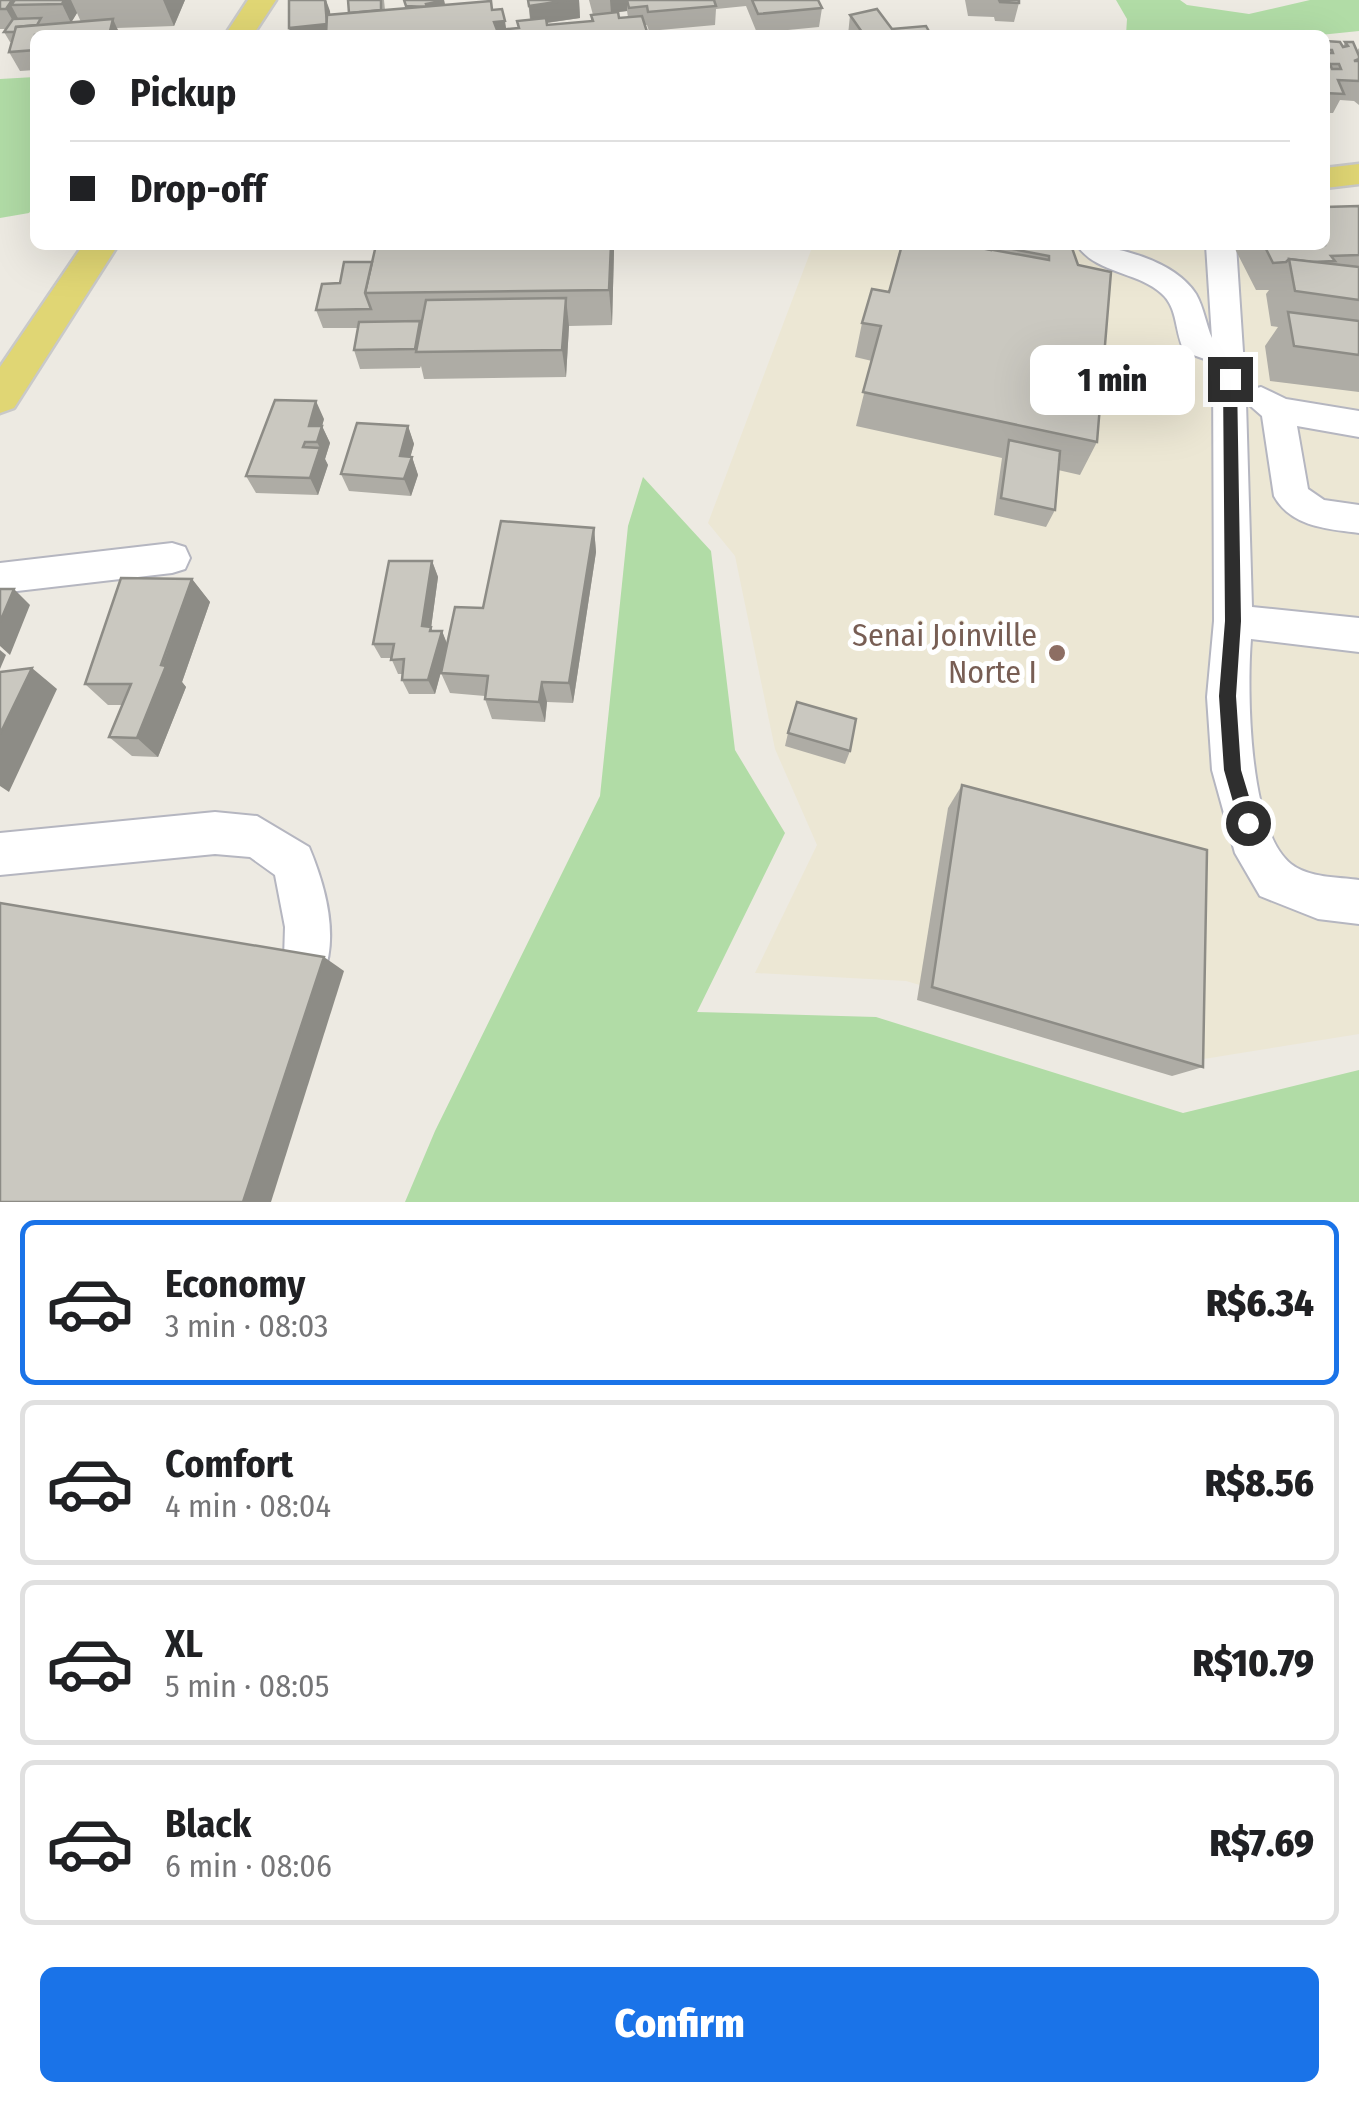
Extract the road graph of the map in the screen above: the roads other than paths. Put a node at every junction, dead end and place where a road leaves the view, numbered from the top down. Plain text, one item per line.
1 (262, 0) edge
2 (242, 30) edge
3 (1359, 174) edge
4 (1330, 177) edge
5 (98, 250) edge
6 (1102, 250) edge
7 (1220, 250) edge
8 (1230, 367) junction
9 (0, 398) edge
10 (1278, 410) junction
11 (1359, 424) edge
12 (1359, 519) edge
13 (172, 558) dead end
14 (0, 578) edge
15 (1233, 621) junction
16 (1359, 635) edge
17 (0, 854) edge
18 (1359, 902) edge
19 (308, 959) edge

1 - 2 main road
3 - 4 main road
5 - 9 main road
6 - 8 street
7 - 8 street
8 - 10 street
8 - 15 street
10 - 11 street
10 - 12 street
13 - 14 street
15 - 16 street
15 - 18 street
17 - 19 street

